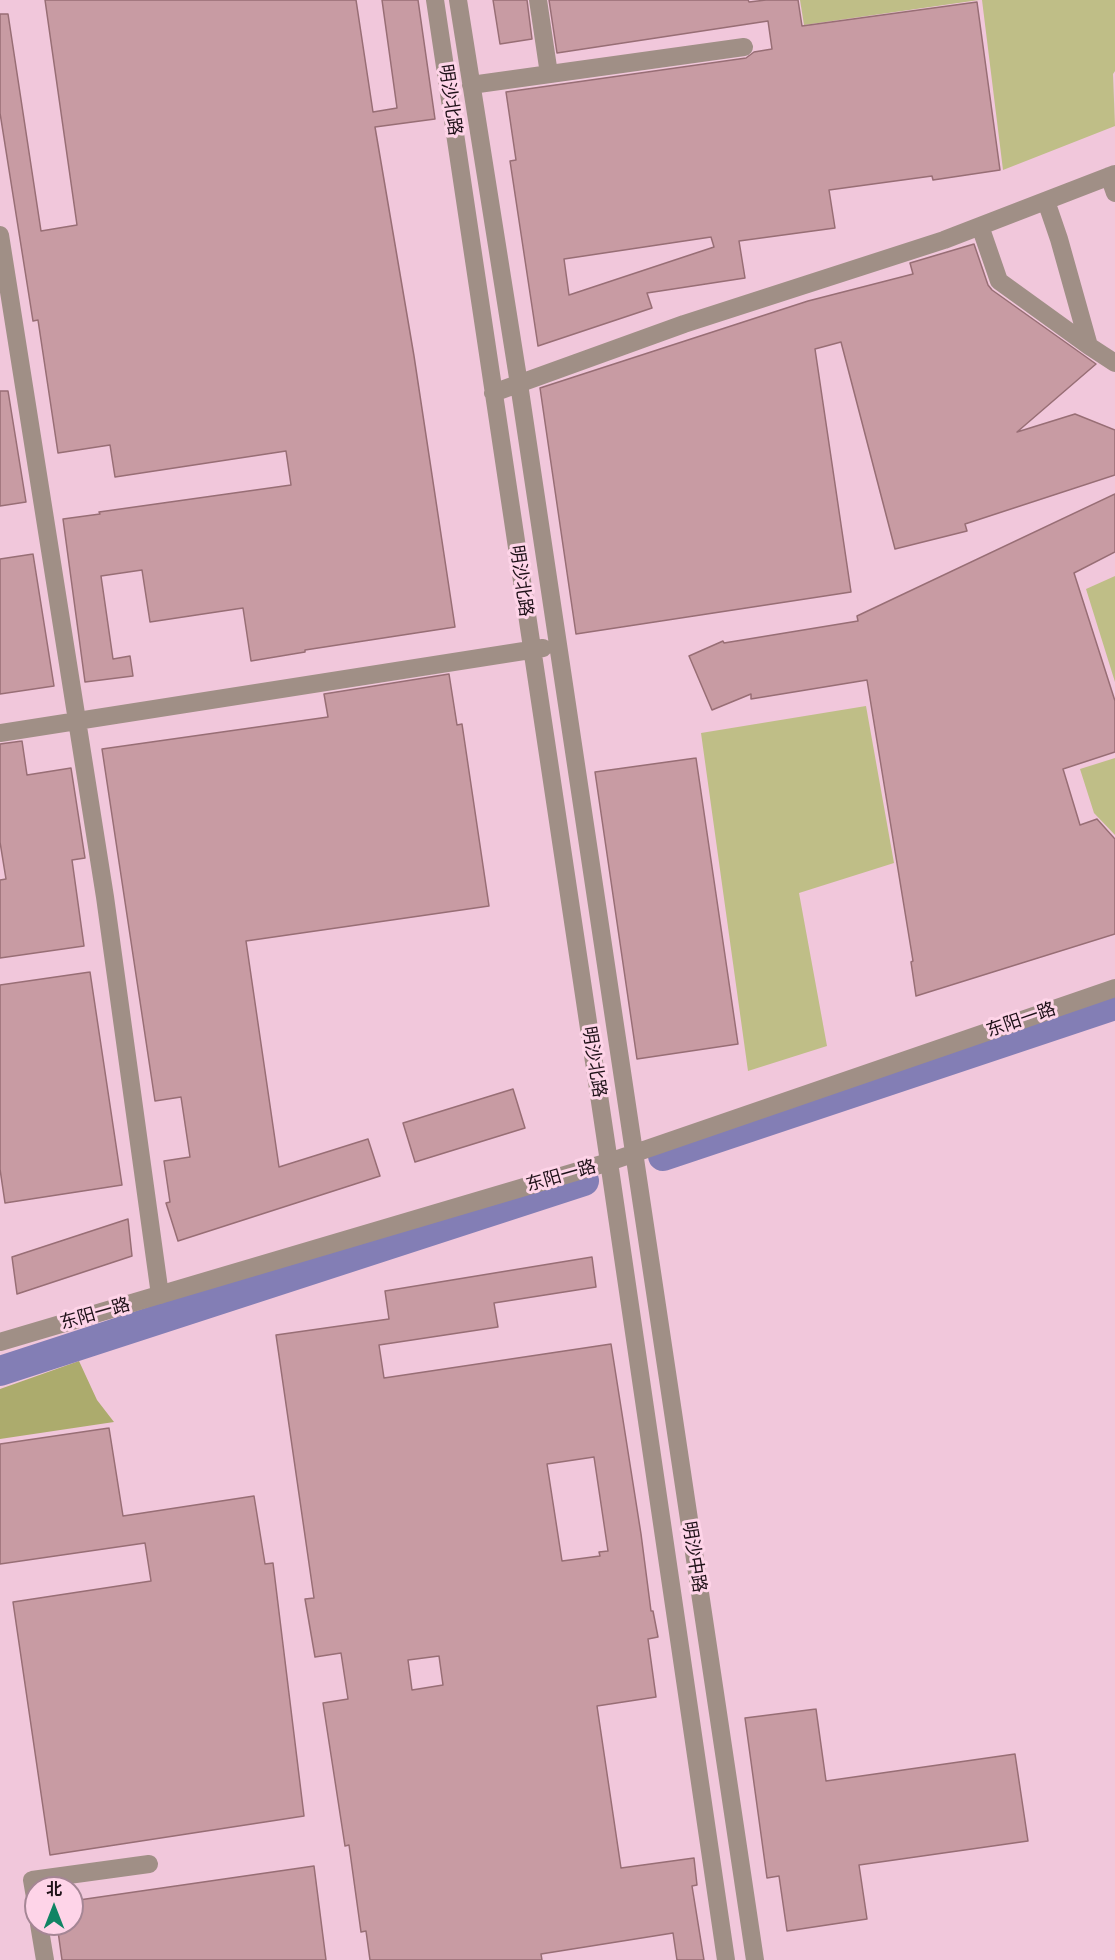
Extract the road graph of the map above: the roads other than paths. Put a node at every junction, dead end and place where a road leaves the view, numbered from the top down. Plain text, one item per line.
1 (435, 0) edge
2 (458, 0) edge
3 (538, 0) edge
4 (744, 47) dead end
5 (549, 74) junction
6 (471, 85) junction
7 (1113, 181) edge
8 (1046, 201) junction
9 (980, 226) junction
10 (0, 235) edge
11 (1089, 346) junction
12 (1115, 363) edge
13 (519, 384) junction
14 (494, 393) junction
15 (557, 645) junction
16 (531, 650) junction
17 (78, 721) junction
18 (0, 733) edge
19 (1115, 988) edge
20 (633, 1154) junction
21 (609, 1162) junction
22 (160, 1295) junction
23 (0, 1342) edge
24 (149, 1864) dead end
25 (61, 1876) edge
26 (41, 1936) edge
27 (45, 1960) edge
28 (726, 1960) edge
29 (755, 1960) edge

1 - 14 street, 明沙北路
2 - 6 street, 明沙北路
3 - 5 street
4 - 5 street
5 - 6 street
6 - 13 street, 明沙北路
7 - 8 street
8 - 9 street
8 - 11 street
9 - 11 street
9 - 13 street
10 - 17 street
11 - 12 street
13 - 14 street
13 - 15 street, 明沙北路
14 - 16 street, 明沙北路
15 - 16 street
15 - 20 street, 明沙北路
16 - 17 street
16 - 21 street, 明沙北路
17 - 18 street
17 - 22 street
19 - 20 street, 东阳一路
20 - 21 street, 东阳一路
20 - 29 street, 明沙中路
21 - 22 street, 东阳一路
21 - 28 street, 明沙中路
22 - 23 street, 东阳一路
24 - 25 street
26 - 27 street

